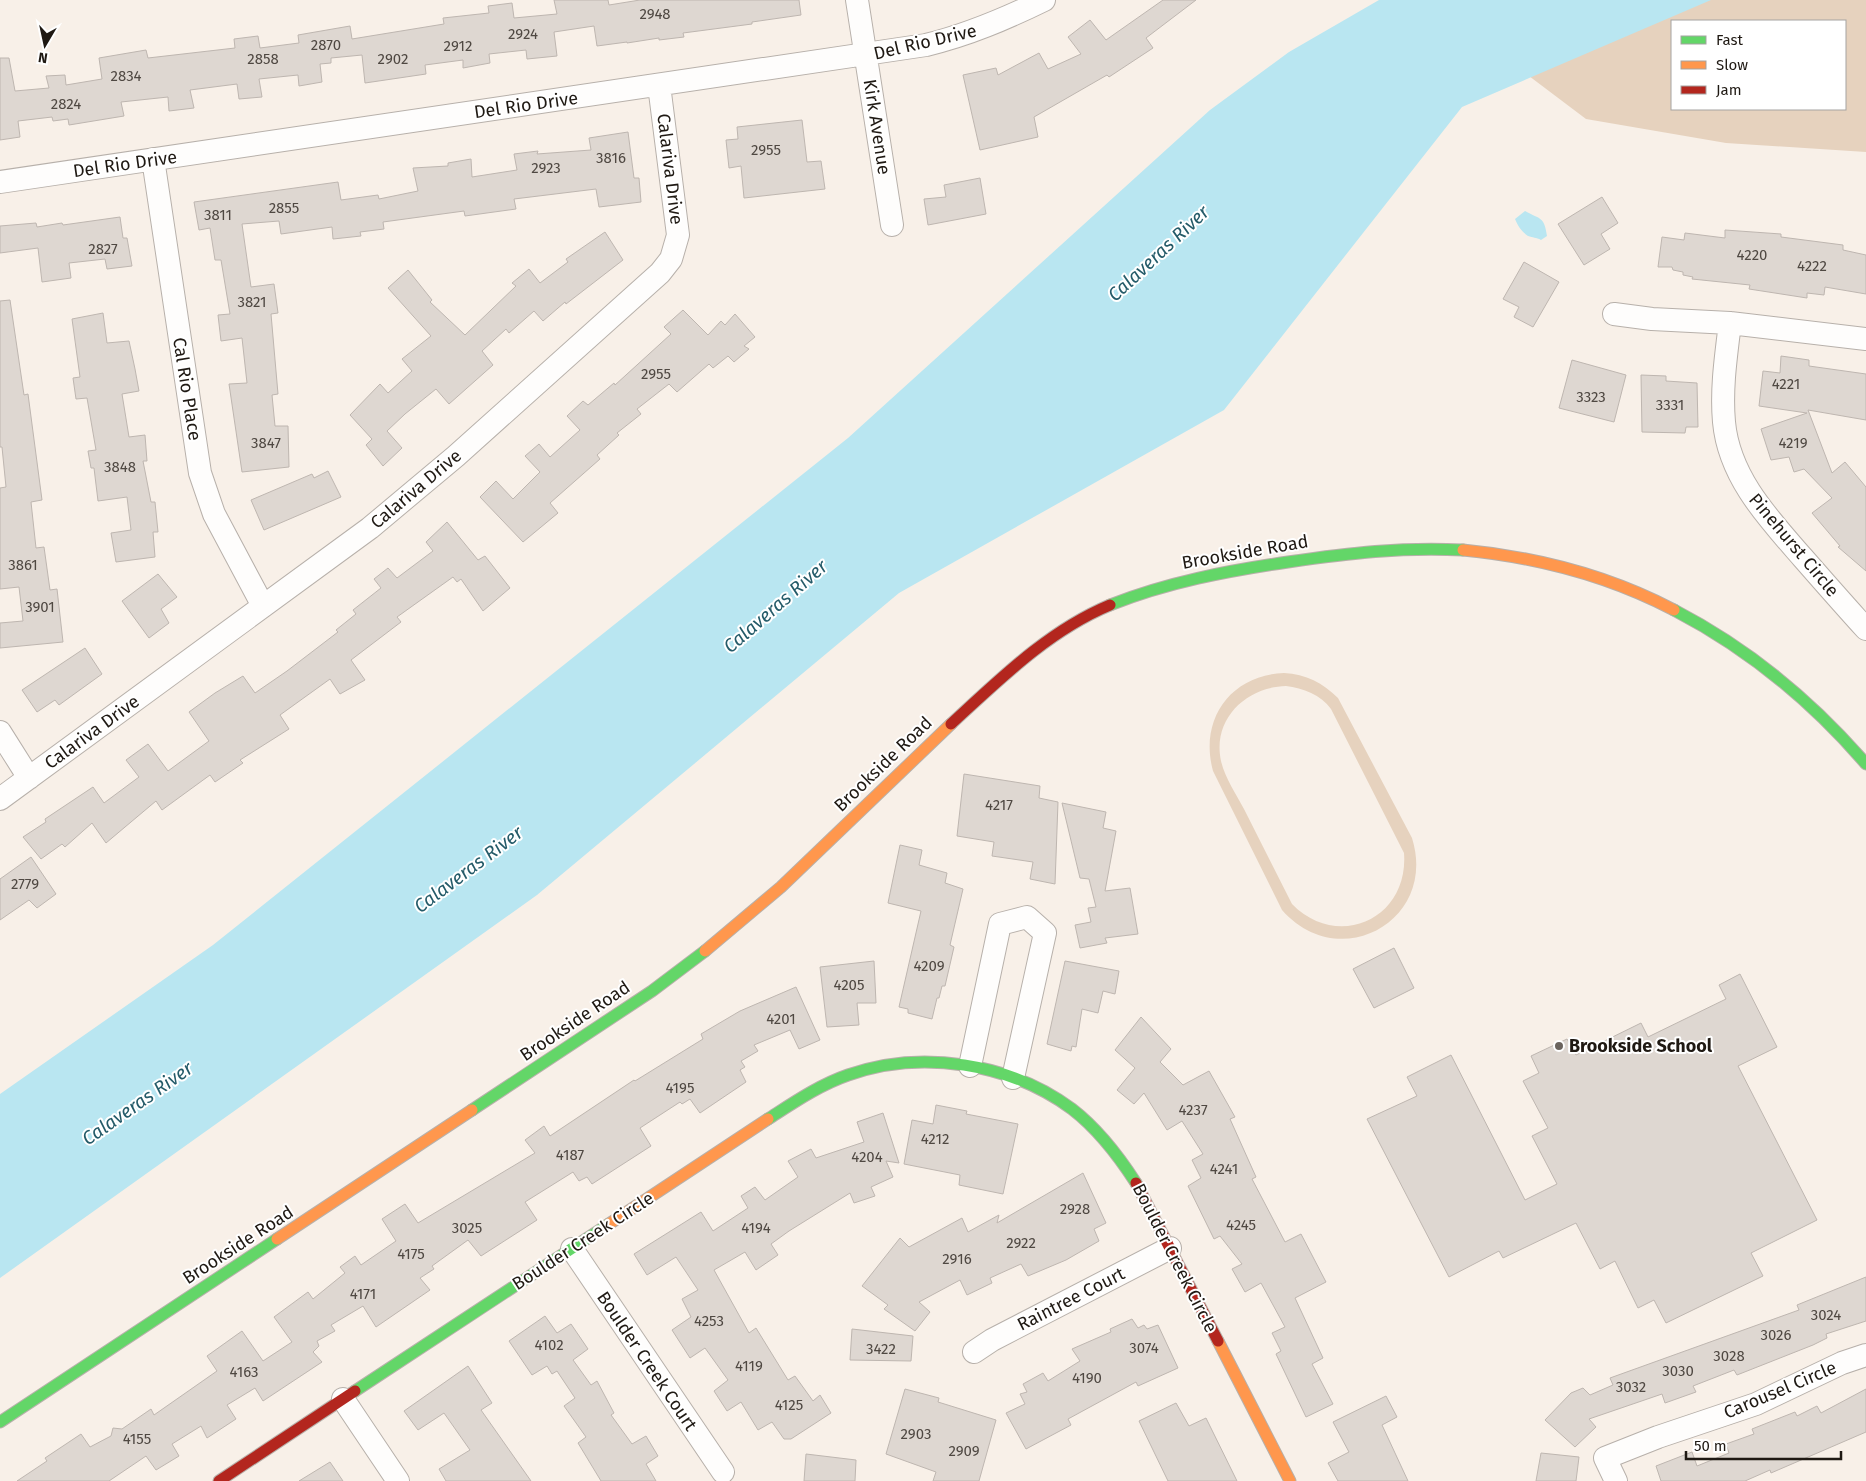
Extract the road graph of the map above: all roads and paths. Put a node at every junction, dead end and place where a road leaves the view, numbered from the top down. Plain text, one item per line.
1 (857, 0) edge
2 (1044, 0) edge
3 (865, 56) junction
4 (659, 85) junction
5 (152, 159) junction
6 (0, 182) edge
7 (892, 225) dead end
8 (1614, 314) dead end
9 (1730, 323) junction
10 (1866, 339) edge
11 (263, 606) junction
12 (1866, 629) edge
13 (0, 732) edge
14 (1866, 764) edge
15 (29, 778) junction
16 (0, 799) edge
17 (970, 1066) junction
18 (1013, 1078) junction
19 (572, 1248) junction
20 (1170, 1248) junction
21 (974, 1352) dead end
22 (1866, 1355) edge
23 (343, 1399) junction
24 (0, 1422) edge
25 (723, 1472) dead end
26 (219, 1481) edge
27 (398, 1481) edge
28 (1290, 1481) edge
29 (1616, 1481) edge

1 - 3 street, Kirk Avenue
2 - 3 street, Del Rio Drive
3 - 4 street, Del Rio Drive
3 - 7 street, Kirk Avenue
4 - 5 street, Del Rio Drive
4 - 11 street, Calariva Drive
5 - 6 street, Del Rio Drive
5 - 11 street, Cal Rio Place
8 - 9 street
9 - 10 street
9 - 12 street, Pinehurst Circle
11 - 15 street, Calariva Drive
13 - 15 street
14 - 24 street, Brookside Road
15 - 16 street, Calariva Drive
17 - 18 street, Boulder Creek Circle
17 - 18 street
17 - 19 street, Boulder Creek Circle
18 - 20 street, Boulder Creek Circle
19 - 23 street, Boulder Creek Circle
19 - 25 street, Boulder Creek Court
20 - 21 street, Raintree Court
20 - 28 street, Boulder Creek Circle
22 - 29 street, Carousel Circle
23 - 26 street, Boulder Creek Circle
23 - 27 street

